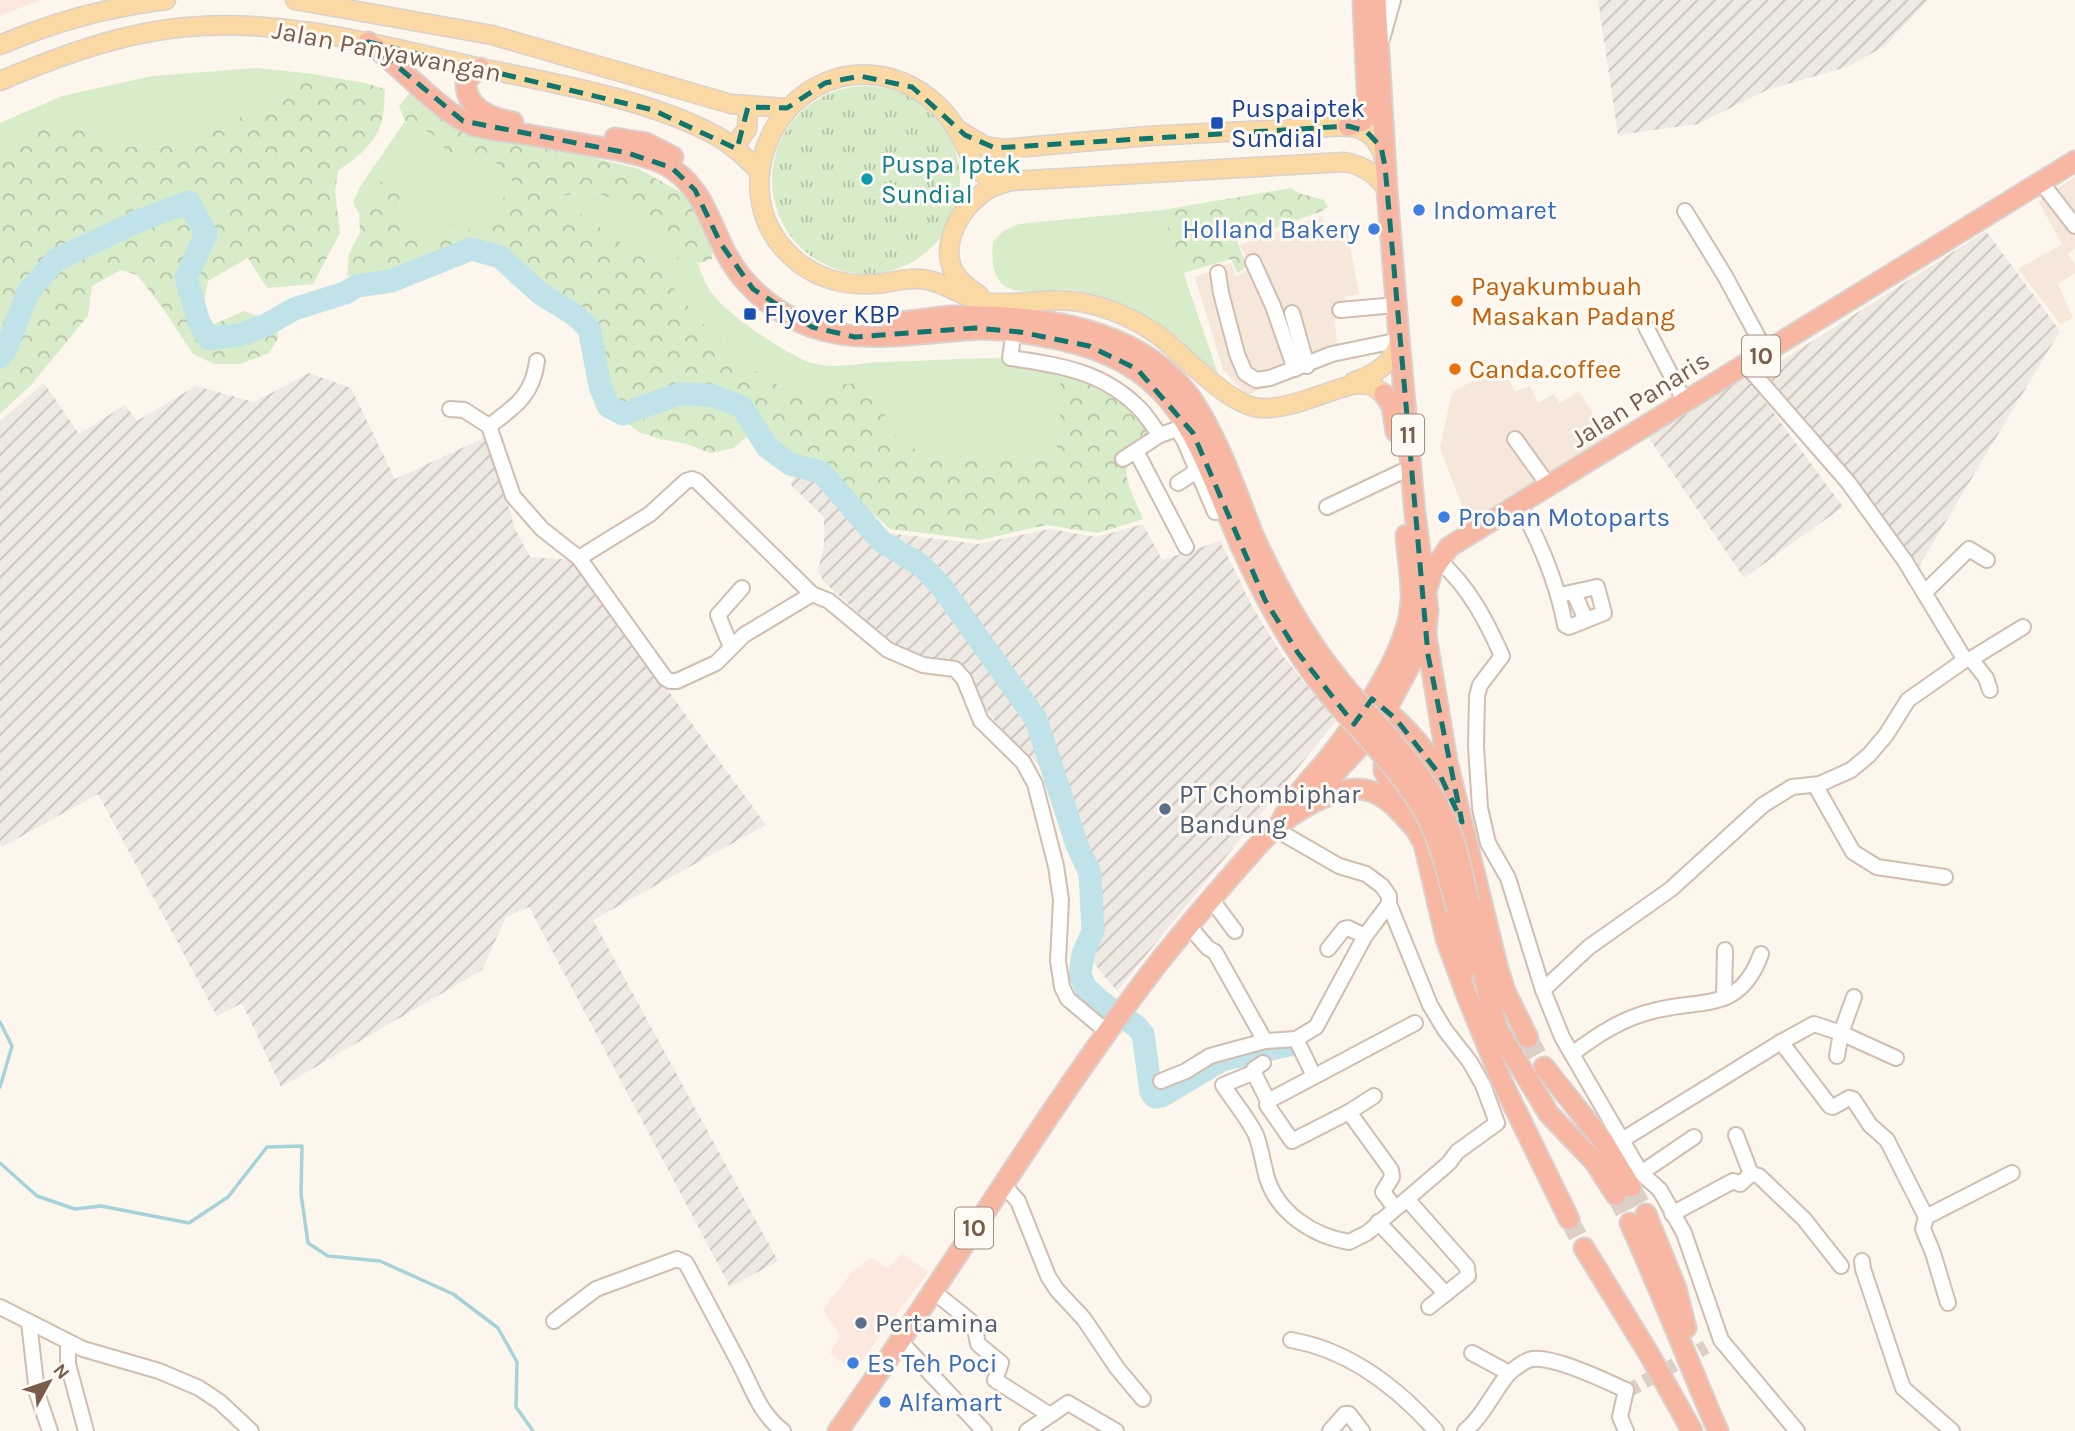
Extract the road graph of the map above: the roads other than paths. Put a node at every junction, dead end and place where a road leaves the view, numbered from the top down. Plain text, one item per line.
1 (166, 0) edge
2 (295, 0) edge
3 (1392, 0) edge
4 (1365, 3) edge
5 (114, 8) junction
6 (121, 39) junction
7 (368, 42) junction
8 (0, 44) edge
9 (1379, 50) junction
10 (480, 68) junction
11 (0, 81) edge
12 (748, 107) junction
13 (788, 108) junction
14 (953, 124) junction
15 (1348, 126) junction
16 (734, 147) junction
17 (2075, 161) edge
18 (1385, 166) junction
19 (760, 172) junction
20 (1009, 182) junction
21 (2040, 183) junction
22 (1387, 190) junction
23 (1685, 211) dead end
24 (2075, 226) edge
25 (1253, 262) dead end
26 (1218, 274) dead end
27 (1020, 303) junction
28 (1396, 305) junction
29 (1340, 310) dead end
30 (1292, 313) dead end
31 (1646, 327) dead end
32 (1014, 331) junction
33 (1400, 340) junction
34 (1766, 352) junction
35 (537, 360) dead end
36 (1746, 365) junction
37 (1301, 367) junction
38 (1384, 394) joint
39 (1313, 396) junction
40 (1685, 402) junction
41 (450, 409) dead end
42 (489, 426) junction
43 (1160, 435) junction
44 (1515, 439) dead end
45 (1197, 471) junction
46 (1401, 471) junction
47 (1178, 483) dead end
48 (1549, 486) junction
49 (1519, 504) junction
50 (1327, 506) dead end
51 (1215, 512) dead end
52 (1416, 529) junction
53 (1247, 541) junction
54 (1186, 547) dead end
55 (1442, 555) junction
56 (579, 558) junction
57 (1987, 560) dead end
58 (742, 588) dead end
59 (1426, 591) junction
60 (1924, 592) junction
61 (812, 594) junction
62 (1567, 594) junction
63 (1587, 620) junction
64 (2023, 627) dead end
65 (1426, 631) junction
66 (731, 647) junction
67 (1968, 659) junction
68 (1990, 690) dead end
69 (1379, 704) junction
70 (1422, 749) junction
71 (1339, 757) junction
72 (1815, 785) junction
73 (1391, 803) junction
74 (1285, 818) junction
75 (1462, 822) junction
76 (1420, 834) junction
77 (1945, 877) dead end
78 (1211, 899) junction
79 (1389, 904) junction
80 (1463, 906) junction
81 (1188, 925) junction
82 (1236, 931) dead end
83 (1365, 936) junction
84 (1328, 949) dead end
85 (1725, 950) dead end
86 (1761, 954) dead end
87 (1543, 990) junction
88 (1467, 996) junction
89 (1854, 997) dead end
90 (1724, 998) junction
91 (1415, 1023) dead end
92 (1108, 1028) junction
93 (1841, 1033) junction
94 (1528, 1038) tunnel mouth
95 (1296, 1039) junction
96 (1265, 1041) junction
97 (1781, 1042) junction
98 (1572, 1054) junction
99 (1837, 1056) dead end
100 (1896, 1058) dead end
101 (1544, 1067) tunnel mouth
102 (1314, 1076) junction
103 (1161, 1081) dead end
104 (1374, 1096) dead end
105 (1268, 1101) junction
106 (1349, 1112) junction
107 (1736, 1135) dead end
108 (1694, 1137) dead end
109 (1622, 1140) junction
110 (2012, 1173) dead end
111 (1751, 1174) junction
112 (1630, 1185) junction
113 (1000, 1187) junction
114 (1401, 1203) junction
115 (1672, 1214) junction
116 (1926, 1217) junction
117 (1638, 1218) tunnel mouth
118 (1569, 1219) tunnel mouth
119 (1378, 1222) junction
120 (1584, 1248) tunnel mouth
121 (1862, 1261) dead end
122 (1841, 1266) dead end
123 (933, 1291) junction
124 (1446, 1294) junction
125 (1948, 1303) dead end
126 (0, 1307) edge
127 (1429, 1307) dead end
128 (554, 1321) dead end
129 (29, 1322) junction
130 (1291, 1340) dead end
131 (1721, 1340) junction
132 (901, 1342) junction
133 (1706, 1348) tunnel mouth
134 (67, 1349) junction
135 (1472, 1353) dead end
136 (1509, 1373) junction
137 (1143, 1399) dead end
138 (1050, 1415) junction
139 (767, 1426) edge
140 (1719, 1427) edge
141 (1033, 1429) edge
142 (50, 1431) edge
143 (86, 1431) edge
144 (251, 1431) edge
145 (783, 1431) edge
146 (838, 1431) edge
147 (984, 1431) edge
148 (1116, 1431) edge
149 (1330, 1431) edge
150 (1362, 1431) edge
151 (1436, 1431) edge
152 (1465, 1431) edge
153 (1626, 1431) edge
154 (1692, 1431) edge
155 (1797, 1431) edge
156 (1952, 1431) edge

1 - 5 main road
2 - 12 main road, Jalan Panyawangan
3 - 9 street
4 - 9 highway
4 - 15 highway
5 - 6 main road
5 - 8 main road
6 - 7 main road, Jalan Panyawangan
6 - 11 main road, Jalan Panyawangan
7 - 10 main road, Jalan Panyawangan
7 - 32 highway
9 - 18 highway
10 - 16 main road, Jalan Panyawangan
10 - 53 highway
12 - 13 main road, Jalan Panyawangan
12 - 16 main road
13 - 14 main road
13 - 19 main road
14 - 15 main road
14 - 20 main road
15 - 18 main road
16 - 19 main road, Jalan Panyawangan
17 - 21 highway, Jalan Panaris / 10
18 - 22 highway, 11
19 - 27 main road
20 - 22 main road
20 - 27 main road
21 - 24 street
21 - 34 highway, Jalan Panaris / 10
22 - 28 highway, 11
23 - 34 street
25 - 37 street
26 - 37 street
27 - 39 main road
28 - 29 street
28 - 33 highway, 11
30 - 37 street
31 - 40 street
32 - 43 street
32 - 53 highway
33 - 37 street
33 - 39 main road
33 - 52 highway, 11
34 - 36 highway, Jalan Panaris / 10
35 - 42 street
36 - 40 highway, Jalan Panaris / 10
36 - 60 street
38 - 39 main road
38 - 46 highway, 10
40 - 48 highway, Jalan Panaris / 10
41 - 42 street
42 - 56 street
43 - 45 street
43 - 54 street
44 - 48 street
45 - 47 street
45 - 51 street
46 - 50 street
46 - 69 highway, 10
48 - 49 highway, Jalan Panaris / 10
49 - 55 highway, Jalan Panaris / 10
49 - 62 street
52 - 55 highway
52 - 59 highway, 11
53 - 80 highway, bridge
55 - 59 highway
55 - 87 street
56 - 61 street
56 - 66 street
57 - 60 street
58 - 66 street
59 - 65 highway, 11
60 - 67 street
61 - 66 street
61 - 92 street
62 - 63 street
62 - 63 street
62 - 63 street
64 - 67 street
65 - 69 highway, 10
65 - 75 highway
67 - 68 street
67 - 72 street
69 - 70 highway
69 - 71 highway, 10
70 - 75 highway
70 - 76 highway
71 - 73 highway
71 - 74 highway, 10
72 - 77 street
72 - 87 street
73 - 74 highway
73 - 76 highway
74 - 78 highway, 10
74 - 79 street
75 - 94 highway
76 - 88 highway
78 - 81 highway, 10
78 - 82 street
79 - 83 street
79 - 114 street
80 - 88 highway
80 - 112 highway
81 - 92 highway, 10
81 - 96 street
83 - 84 street
83 - 95 street
85 - 90 street
86 - 90 street
87 - 98 street
88 - 118 highway
89 - 93 street
90 - 98 street
91 - 102 street
92 - 113 highway, 10
93 - 97 street
93 - 99 street
93 - 100 street
95 - 96 street
95 - 102 street
96 - 103 street
97 - 109 street
97 - 116 street
98 - 109 street
101 - 112 highway
102 - 105 street
104 - 106 street
105 - 106 street
105 - 119 street
106 - 114 street
107 - 111 street
108 - 112 street
109 - 112 street
110 - 116 street
111 - 115 street
111 - 122 street
112 - 115 street
113 - 123 highway, 10
113 - 137 street
114 - 119 street
114 - 124 street
115 - 131 street
116 - 125 street
117 - 140 highway
119 - 124 street
120 - 154 highway
121 - 156 street
123 - 132 highway, 10
123 - 138 street
124 - 127 street
126 - 129 street
128 - 139 street
129 - 134 street
129 - 142 street
130 - 151 street
131 - 133 street
131 - 155 street
132 - 146 highway, 10
132 - 147 street
134 - 143 street
134 - 144 street
135 - 136 street
136 - 152 street
136 - 153 street
138 - 141 street
138 - 148 street
139 - 145 street
149 - 150 street

